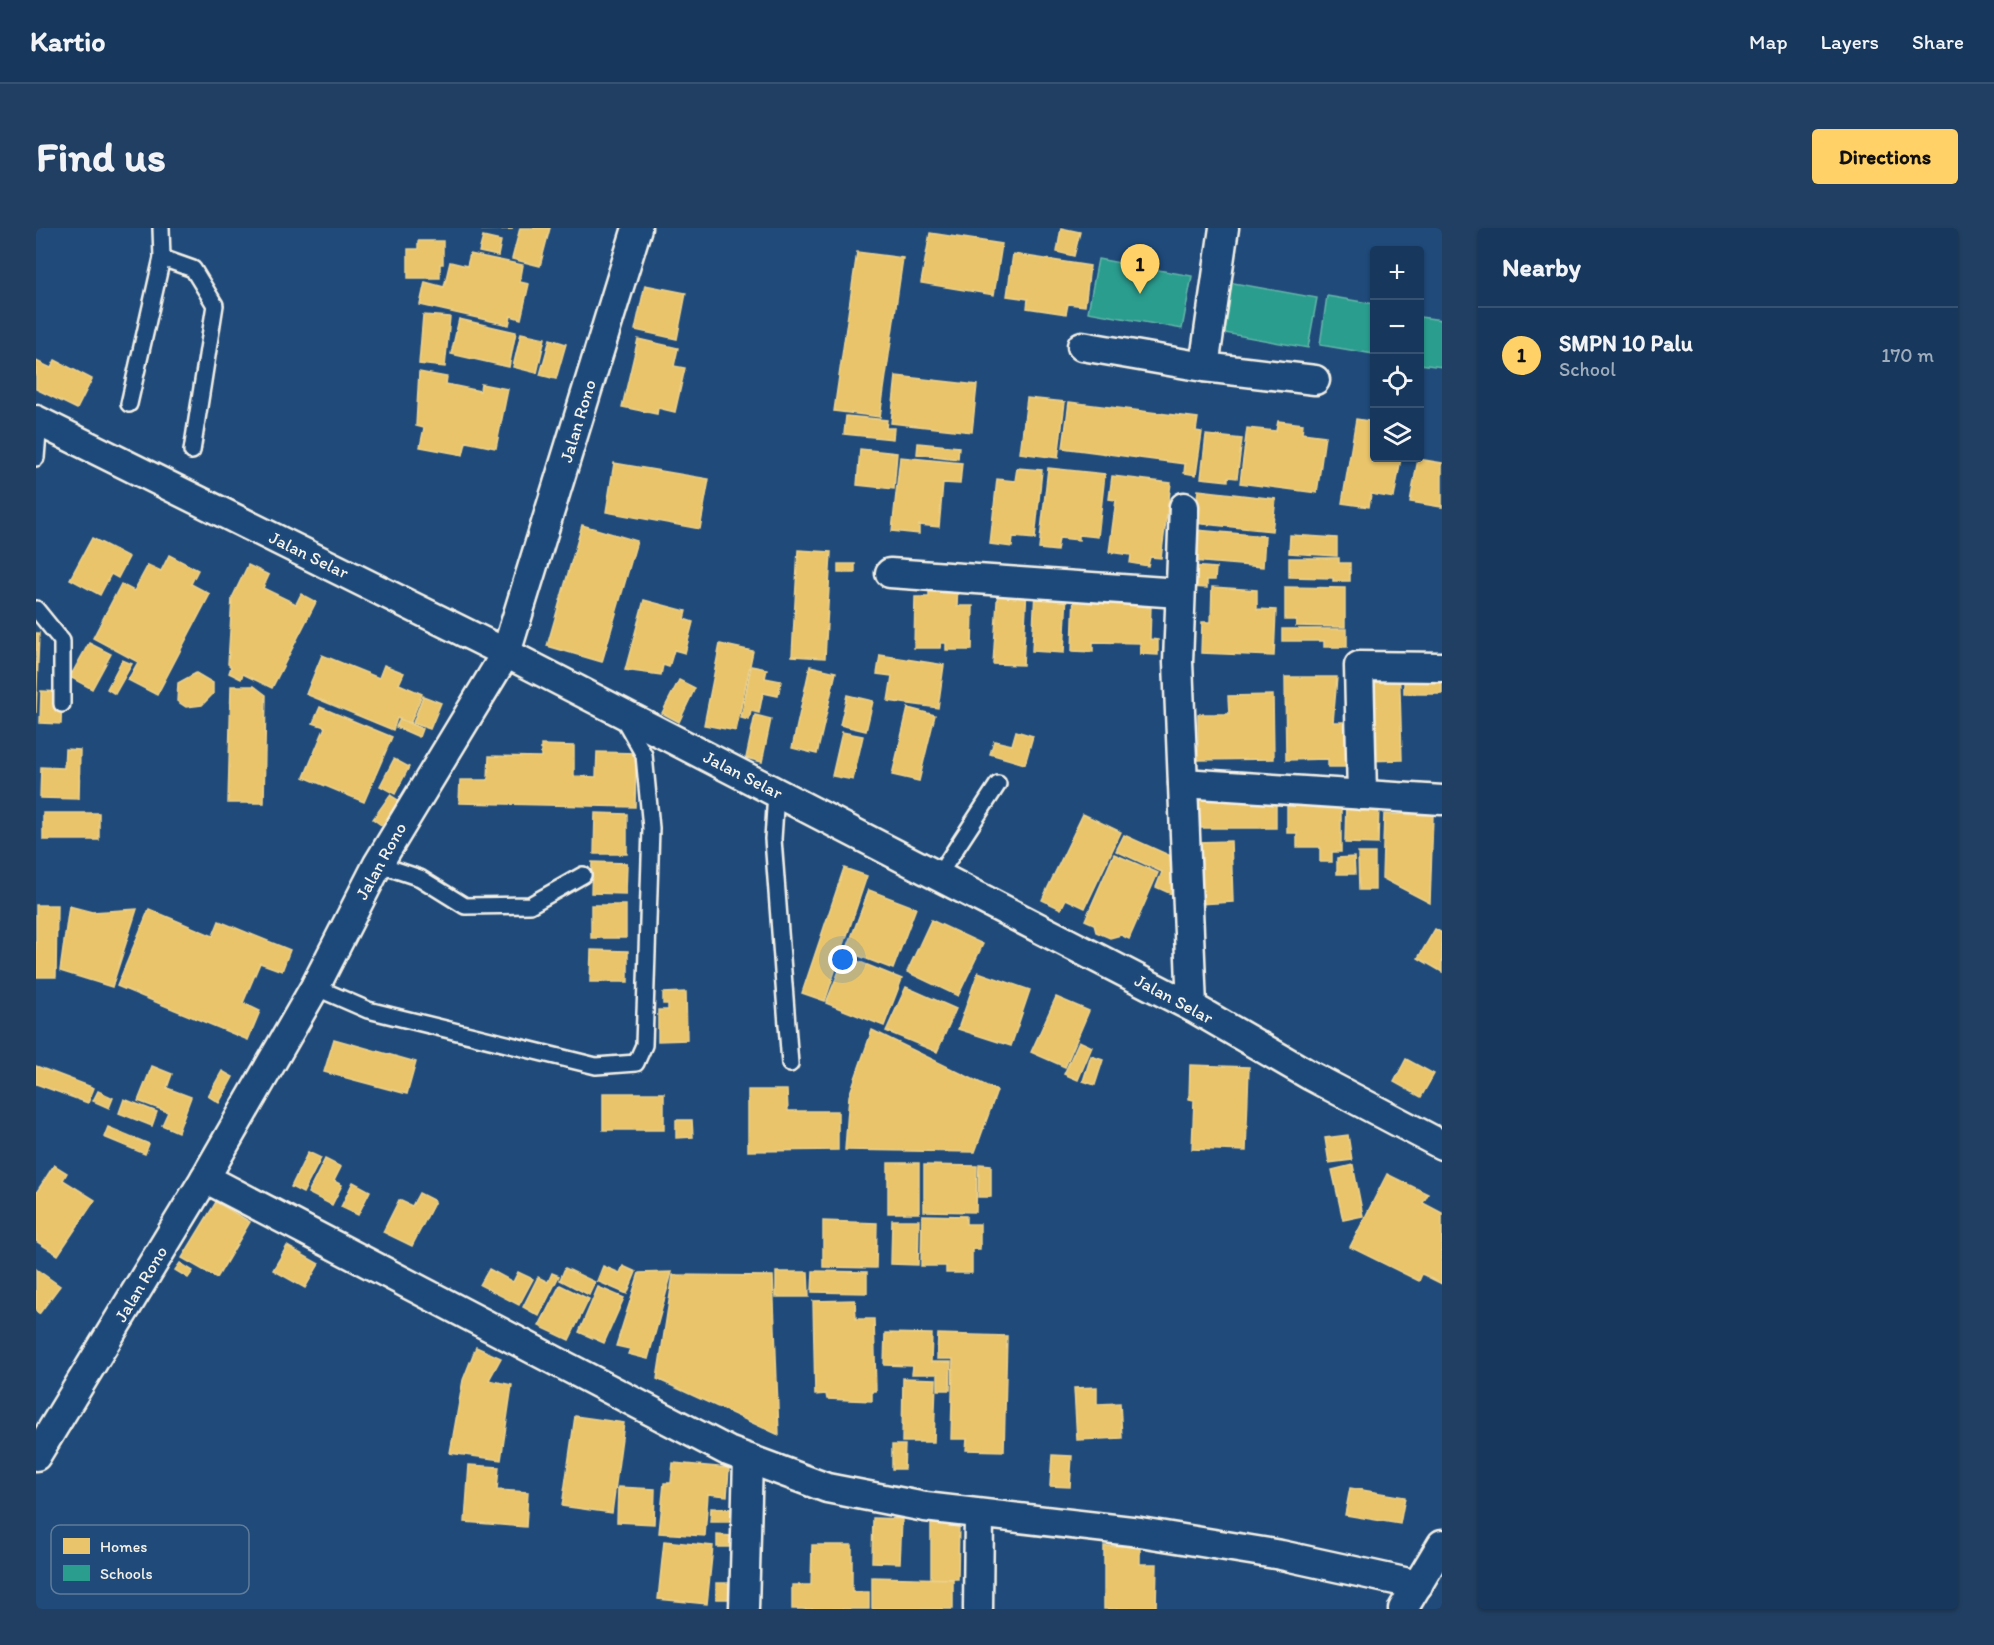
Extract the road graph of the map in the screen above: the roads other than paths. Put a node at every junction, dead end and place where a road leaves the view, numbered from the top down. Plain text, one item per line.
1 (161, 228) edge
2 (637, 228) edge
3 (1224, 228) edge
4 (162, 258) junction
5 (1082, 346) dead end
6 (1204, 366) junction
7 (1315, 380) dead end
8 (129, 404) dead end
9 (38, 420) edge
10 (192, 451) dead end
11 (36, 458) edge
12 (1184, 507) dead end
13 (890, 573) dead end
14 (1179, 593) junction
15 (36, 609) edge
16 (506, 653) junction
17 (1442, 667) edge
18 (62, 704) dead end
19 (619, 711) junction
20 (1183, 783) junction
21 (998, 784) dead end
22 (777, 793) junction
23 (1362, 795) junction
24 (1442, 800) edge
25 (378, 864) junction
26 (583, 875) dead end
27 (938, 876) junction
28 (315, 987) junction
29 (1192, 1007) junction
30 (790, 1064) dead end
31 (1442, 1145) edge
32 (204, 1178) junction
33 (36, 1456) edge
34 (748, 1459) junction
35 (979, 1514) junction
36 (1442, 1544) edge
37 (1418, 1585) junction
38 (744, 1609) edge
39 (978, 1609) edge
40 (1403, 1609) edge

1 - 4 lane
2 - 16 street, Jalan Rono
3 - 6 street
4 - 8 lane
4 - 10 lane
5 - 6 street
6 - 7 street
9 - 11 lane
9 - 16 street, Jalan Selar
12 - 14 street
13 - 14 street
14 - 20 street
15 - 18 lane
16 - 19 street, Jalan Selar
16 - 25 street, Jalan Rono
17 - 23 street
19 - 22 street, Jalan Selar
19 - 28 lane
20 - 23 street
20 - 29 street
21 - 27 lane
22 - 27 street, Jalan Selar
22 - 30 lane
23 - 24 street
25 - 26 lane
25 - 28 street, Jalan Rono
27 - 29 street, Jalan Selar
28 - 32 street, Jalan Rono
29 - 31 street, Jalan Selar
32 - 33 street, Jalan Rono
32 - 34 street
34 - 35 street
34 - 38 street
35 - 37 street
35 - 39 street
36 - 37 street
37 - 40 street

